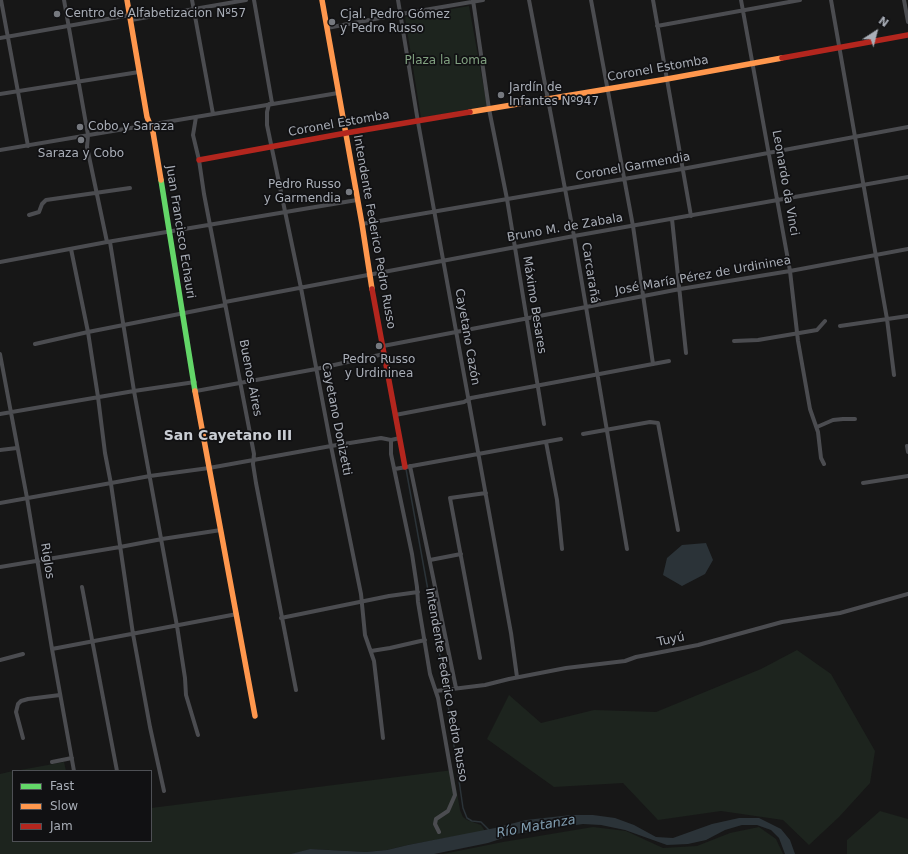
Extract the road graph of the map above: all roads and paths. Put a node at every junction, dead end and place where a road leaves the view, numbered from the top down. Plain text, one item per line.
1 (1, 0) edge
2 (64, 0) edge
3 (127, 0) edge
4 (192, 0) edge
5 (246, 0) edge
6 (254, 0) edge
7 (322, 0) edge
8 (398, 0) edge
9 (483, 0) edge
10 (529, 0) edge
11 (591, 0) edge
12 (653, 0) edge
13 (741, 0) edge
14 (800, 0) edge
15 (831, 0) edge
16 (904, 0) edge
17 (473, 1) edge
18 (193, 10) junction
19 (743, 10) junction
20 (401, 14) junction
21 (131, 18) junction
22 (908, 22) edge
23 (69, 26) junction
24 (657, 26) junction
25 (327, 28) junction
26 (908, 35) edge
27 (8, 37) junction
28 (0, 38) edge
29 (840, 47) junction
30 (754, 63) junction
31 (139, 72) junction
32 (666, 79) junction
33 (79, 82) junction
34 (607, 89) junction
35 (18, 92) junction
36 (338, 93) junction
37 (0, 94) edge
38 (548, 99) junction
39 (270, 104) junction
40 (489, 109) junction
41 (213, 114) junction
42 (196, 117) junction
43 (418, 122) junction
44 (150, 124) junction
45 (908, 127) edge
46 (346, 133) junction
47 (88, 135) junction
48 (855, 137) junction
49 (28, 146) junction
50 (271, 147) junction
51 (0, 150) edge
52 (769, 152) junction
53 (199, 160) junction
54 (682, 169) junction
55 (908, 178) edge
56 (624, 179) junction
57 (864, 186) junction
58 (130, 188) dead end
59 (565, 189) junction
60 (96, 193) junction
61 (507, 199) junction
62 (357, 200) junction
63 (777, 201) junction
64 (434, 211) junction
65 (285, 212) junction
66 (29, 215) dead end
67 (691, 216) junction
68 (672, 219) junction
69 (362, 224) junction
70 (211, 226) junction
71 (633, 226) junction
72 (169, 233) junction
73 (574, 236) junction
74 (108, 242) junction
75 (515, 248) junction
76 (71, 249) junction
77 (908, 249) edge
78 (875, 254) junction
79 (443, 261) junction
80 (0, 262) edge
81 (790, 271) junction
82 (369, 275) junction
83 (301, 288) junction
84 (680, 289) junction
85 (643, 297) junction
86 (225, 303) junction
87 (586, 307) junction
88 (182, 314) junction
89 (908, 316) edge
90 (527, 318) junction
91 (887, 319) junction
92 (825, 321) dead end
93 (124, 326) junction
94 (840, 326) dead end
95 (456, 331) junction
96 (88, 332) junction
97 (798, 334) junction
98 (734, 341) dead end
99 (35, 344) dead end
100 (383, 346) junction
101 (686, 353) dead end
102 (0, 354) edge
103 (384, 354) junction
104 (668, 361) dead end
105 (653, 364) junction
106 (316, 369) junction
107 (597, 375) junction
108 (894, 375) dead end
109 (194, 382) junction
110 (240, 383) junction
111 (537, 386) junction
112 (196, 390) junction
113 (134, 391) junction
114 (98, 397) junction
115 (468, 400) junction
116 (10, 413) junction
117 (0, 414) edge
118 (395, 415) junction
119 (855, 419) dead end
120 (544, 424) dead end
121 (817, 426) junction
122 (607, 430) junction
123 (583, 434) dead end
124 (400, 438) junction
125 (561, 439) dead end
126 (391, 440) junction
127 (546, 442) junction
128 (331, 446) junction
129 (907, 446) edge
130 (17, 448) junction
131 (0, 450) edge
132 (908, 452) edge
133 (478, 454) junction
134 (254, 460) junction
135 (824, 464) dead end
136 (408, 466) junction
137 (209, 468) junction
138 (395, 469) junction
139 (150, 476) junction
140 (908, 476) edge
141 (863, 483) dead end
142 (110, 484) junction
143 (486, 494) junction
144 (27, 498) junction
145 (0, 503) edge
146 (221, 530) junction
147 (678, 530) dead end
148 (162, 539) junction
149 (120, 547) junction
150 (562, 549) dead end
151 (627, 549) dead end
152 (461, 554) junction
153 (430, 560) junction
154 (37, 561) junction
155 (0, 567) edge
156 (82, 587) dead end
157 (418, 592) junction
158 (908, 594) edge
159 (362, 602) junction
160 (236, 614) junction
161 (281, 618) junction
162 (177, 626) junction
163 (133, 634) junction
164 (425, 640) junction
165 (92, 642) junction
166 (52, 649) junction
167 (371, 650) junction
168 (23, 654) dead end
169 (480, 658) dead end
170 (0, 660) edge
171 (517, 677) junction
172 (456, 688) junction
173 (296, 690) dead end
174 (436, 691) junction
175 (60, 695) junction
176 (255, 716) dead end
177 (198, 735) dead end
178 (23, 738) dead end
179 (383, 738) dead end
180 (72, 758) junction
181 (52, 762) dead end
182 (74, 770) edge
183 (117, 770) edge
184 (164, 791) dead end
185 (439, 832) dead end

1 - 27 street
2 - 23 street
3 - 21 street, Juan Francisco Echauri
4 - 18 street
5 - 18 street
6 - 39 street, Cayetano Donizetti
7 - 25 street, Intendente Federico Pedro Russo
8 - 20 street, Cayetano Cazón
9 - 17 street
10 - 38 street, Carcarañá
11 - 34 street
12 - 24 street
13 - 19 street, Leonardo da Vinci
14 - 19 street
15 - 29 street
16 - 22 street
17 - 20 street
17 - 40 street, Máximo Besares
18 - 21 street
18 - 41 street
19 - 24 street
19 - 30 street, Leonardo da Vinci
20 - 25 street
20 - 43 street, Cayetano Cazón
21 - 23 street
21 - 31 street, Juan Francisco Echauri
23 - 27 street
23 - 33 street
24 - 32 street
25 - 36 street, Intendente Federico Pedro Russo
26 - 29 street, Coronel Estomba
27 - 28 street
27 - 35 street
29 - 30 street, Coronel Estomba
29 - 48 street
30 - 32 street, Coronel Estomba
30 - 52 street, Leonardo da Vinci
31 - 33 street
31 - 44 street, Juan Francisco Echauri
32 - 34 street, Coronel Estomba
32 - 54 street
33 - 35 street
33 - 47 street
34 - 38 street, Coronel Estomba
34 - 56 street
35 - 37 street
35 - 49 street
36 - 39 street
36 - 46 street, Intendente Federico Pedro Russo
38 - 40 street, Coronel Estomba
38 - 59 street, Carcarañá
39 - 41 street
39 - 50 street, Cayetano Donizetti
40 - 43 street, Coronel Estomba
40 - 61 street, Máximo Besares
41 - 42 street
42 - 44 street
42 - 53 street, Buenos Aires
43 - 46 street, Coronel Estomba
43 - 64 street, Cayetano Cazón
44 - 47 street
44 - 72 street, Juan Francisco Echauri
45 - 48 street, Coronel Garmendia
46 - 50 street, Coronel Estomba
46 - 62 street, Intendente Federico Pedro Russo
47 - 49 street
47 - 60 street
48 - 52 street, Coronel Garmendia
48 - 57 street
49 - 51 street
50 - 53 street, Coronel Estomba
50 - 65 street, Cayetano Donizetti
52 - 54 street, Coronel Garmendia
52 - 63 street, Leonardo da Vinci
53 - 70 street, Buenos Aires
54 - 56 street, Coronel Garmendia
54 - 67 street
55 - 57 street, Bruno M. de Zabala
56 - 59 street, Coronel Garmendia
56 - 71 street
57 - 63 street, Bruno M. de Zabala
57 - 78 street
58 - 60 street
59 - 61 street, Coronel Garmendia
59 - 73 street, Carcarañá
60 - 66 street
60 - 74 street
61 - 64 street, Coronel Garmendia
61 - 75 street, Máximo Besares
62 - 65 street
62 - 69 street, Intendente Federico Pedro Russo
63 - 67 street, Bruno M. de Zabala
63 - 81 street, Leonardo da Vinci
64 - 69 street, Coronel Garmendia
64 - 79 street, Cayetano Cazón
65 - 70 street
65 - 83 street, Cayetano Donizetti
67 - 68 street, Bruno M. de Zabala
68 - 71 street, Bruno M. de Zabala
68 - 84 street
69 - 82 street, Intendente Federico Pedro Russo
70 - 72 street
70 - 86 street, Buenos Aires
71 - 73 street, Bruno M. de Zabala
71 - 85 street
72 - 74 street
72 - 88 street, Juan Francisco Echauri
73 - 75 street, Bruno M. de Zabala
73 - 87 street, Carcarañá
74 - 76 street
74 - 93 street
75 - 79 street, Bruno M. de Zabala
75 - 90 street, Máximo Besares
76 - 80 street
76 - 96 street
77 - 78 street, José María Pérez de Urdininea
78 - 81 street, José María Pérez de Urdininea
78 - 91 street
79 - 82 street, Bruno M. de Zabala
79 - 95 street, Cayetano Cazón
81 - 84 street, José María Pérez de Urdininea
81 - 97 street, Leonardo da Vinci
82 - 83 street, Bruno M. de Zabala
82 - 100 street, Intendente Federico Pedro Russo
83 - 86 street, Bruno M. de Zabala
83 - 106 street, Cayetano Donizetti
84 - 85 street, José María Pérez de Urdininea
84 - 101 street
85 - 87 street, José María Pérez de Urdininea
85 - 105 street
86 - 88 street
86 - 110 street, Buenos Aires
87 - 90 street, José María Pérez de Urdininea
87 - 107 street, Carcarañá
88 - 93 street
88 - 109 street, Juan Francisco Echauri
89 - 91 street
90 - 95 street, José María Pérez de Urdininea
90 - 111 street, Máximo Besares
91 - 94 street
91 - 108 street
92 - 97 street
93 - 96 street
93 - 113 street
95 - 100 street, José María Pérez de Urdininea
95 - 115 street, Cayetano Cazón
96 - 99 street
96 - 114 street
97 - 98 street
97 - 121 street, Leonardo da Vinci
100 - 103 street, Intendente Federico Pedro Russo
102 - 116 street, Riglos
103 - 106 street
103 - 118 street, Intendente Federico Pedro Russo
104 - 105 street
105 - 107 street
106 - 110 street
106 - 128 street, Cayetano Donizetti
107 - 111 street
107 - 122 street, Carcarañá
109 - 112 street, Juan Francisco Echauri
109 - 113 street
110 - 112 street
110 - 134 street, Buenos Aires
111 - 115 street
111 - 120 street, Máximo Besares
112 - 137 street, Juan Francisco Echauri
113 - 114 street
113 - 139 street
114 - 116 street
114 - 142 street
115 - 118 street
115 - 133 street, Cayetano Cazón
116 - 117 street
116 - 130 street, Riglos
118 - 124 street, Intendente Federico Pedro Russo
119 - 121 street
121 - 135 street, Leonardo da Vinci
122 - 123 street
122 - 147 street
122 - 151 street, Carcarañá
124 - 126 street
124 - 136 street, Intendente Federico Pedro Russo
125 - 127 street
126 - 128 street
126 - 138 street, Intendente Federico Pedro Russo
127 - 133 street
127 - 150 street
128 - 134 street
128 - 159 street, Cayetano Donizetti
129 - 132 street
130 - 131 street
130 - 144 street, Riglos
133 - 136 street
133 - 143 street, Cayetano Cazón
134 - 137 street
134 - 161 street, Buenos Aires
136 - 138 street
136 - 153 street
137 - 139 street
137 - 146 street, Juan Francisco Echauri
138 - 157 street, Intendente Federico Pedro Russo
139 - 142 street
139 - 148 street
140 - 141 street
142 - 144 street
142 - 149 street
143 - 152 street
143 - 171 street, Cayetano Cazón
144 - 145 street
144 - 154 street, Riglos
146 - 148 street
146 - 160 street, Juan Francisco Echauri
148 - 149 street
148 - 162 street
149 - 154 street
149 - 163 street
152 - 153 street
152 - 169 street
153 - 172 street
154 - 155 street
154 - 166 street, Riglos
156 - 165 street
157 - 159 street
157 - 164 street, Intendente Federico Pedro Russo
158 - 171 street, Tuyú
159 - 161 street
159 - 167 street, Cayetano Donizetti
160 - 162 street
160 - 176 street, Juan Francisco Echauri
161 - 173 street, Buenos Aires
162 - 163 street
162 - 177 street
163 - 165 street
163 - 184 street
164 - 167 street
164 - 174 street, Intendente Federico Pedro Russo
165 - 166 street
165 - 183 street
166 - 175 street, Riglos
167 - 179 street, Cayetano Donizetti
168 - 170 street
171 - 172 street, Tuyú
172 - 174 street, Tuyú
174 - 185 street, Intendente Federico Pedro Russo
175 - 178 street
175 - 180 street, Riglos
180 - 181 street
180 - 182 street, Riglos

